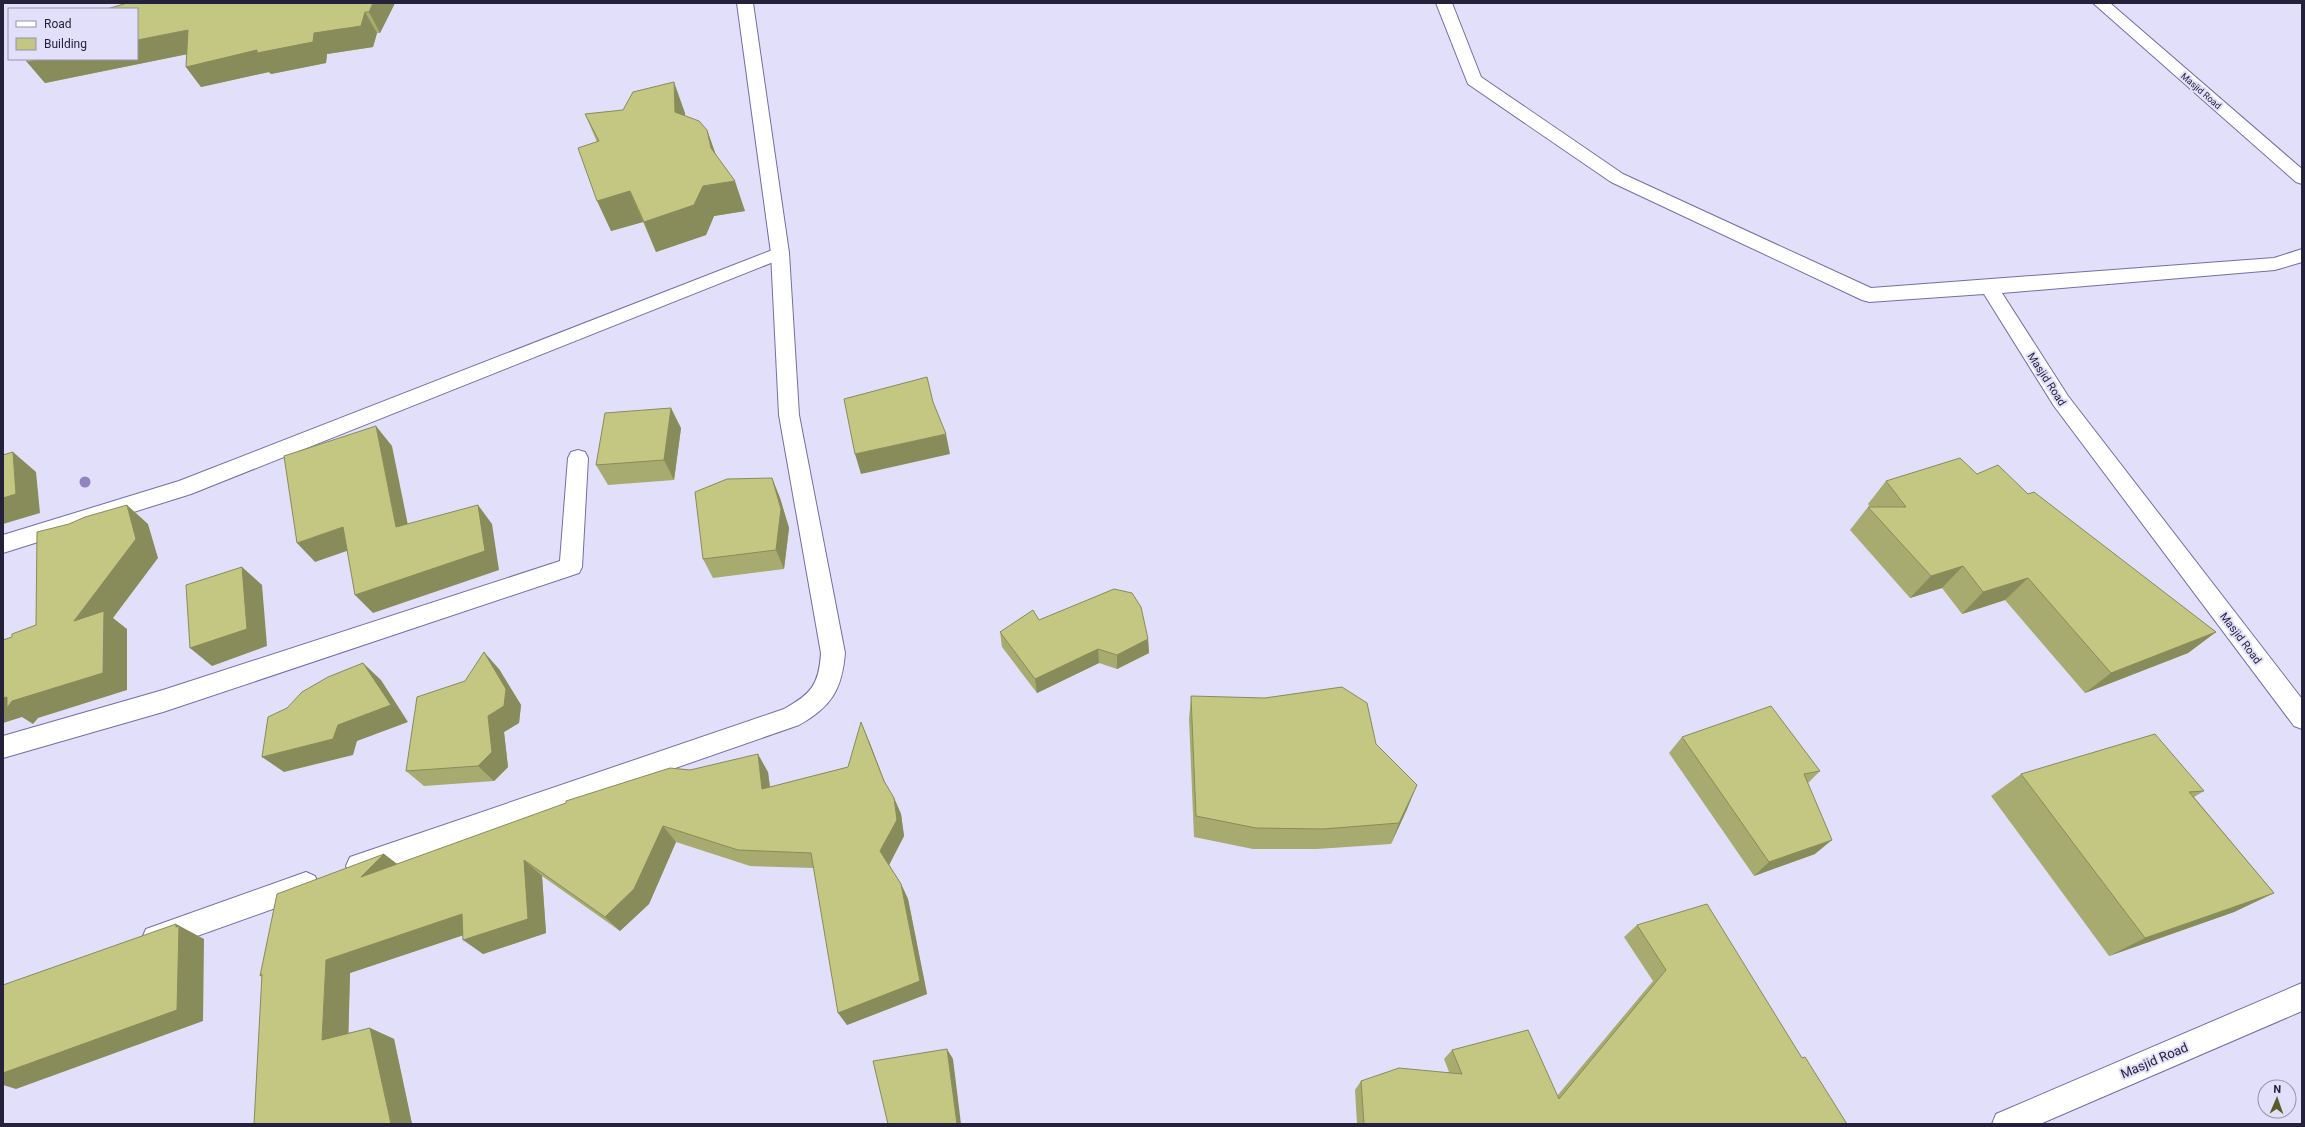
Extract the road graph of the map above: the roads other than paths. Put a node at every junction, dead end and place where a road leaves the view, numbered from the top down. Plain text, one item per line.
1 (745, 3) edge
2 (1444, 3) edge
3 (2100, 3) edge
4 (2302, 178) edge
5 (780, 253) junction
6 (2302, 255) edge
7 (1989, 287) junction
8 (578, 458) dead end
9 (3, 544) edge
10 (2302, 718) edge
11 (3, 747) edge
12 (138, 944) edge
13 (2302, 997) edge
14 (2006, 1124) edge

1 - 5 street
2 - 7 street
3 - 4 street, Masjid Road
5 - 9 street
5 - 12 street
6 - 7 street
7 - 10 street, Masjid Road
8 - 11 street
13 - 14 street, Masjid Road

